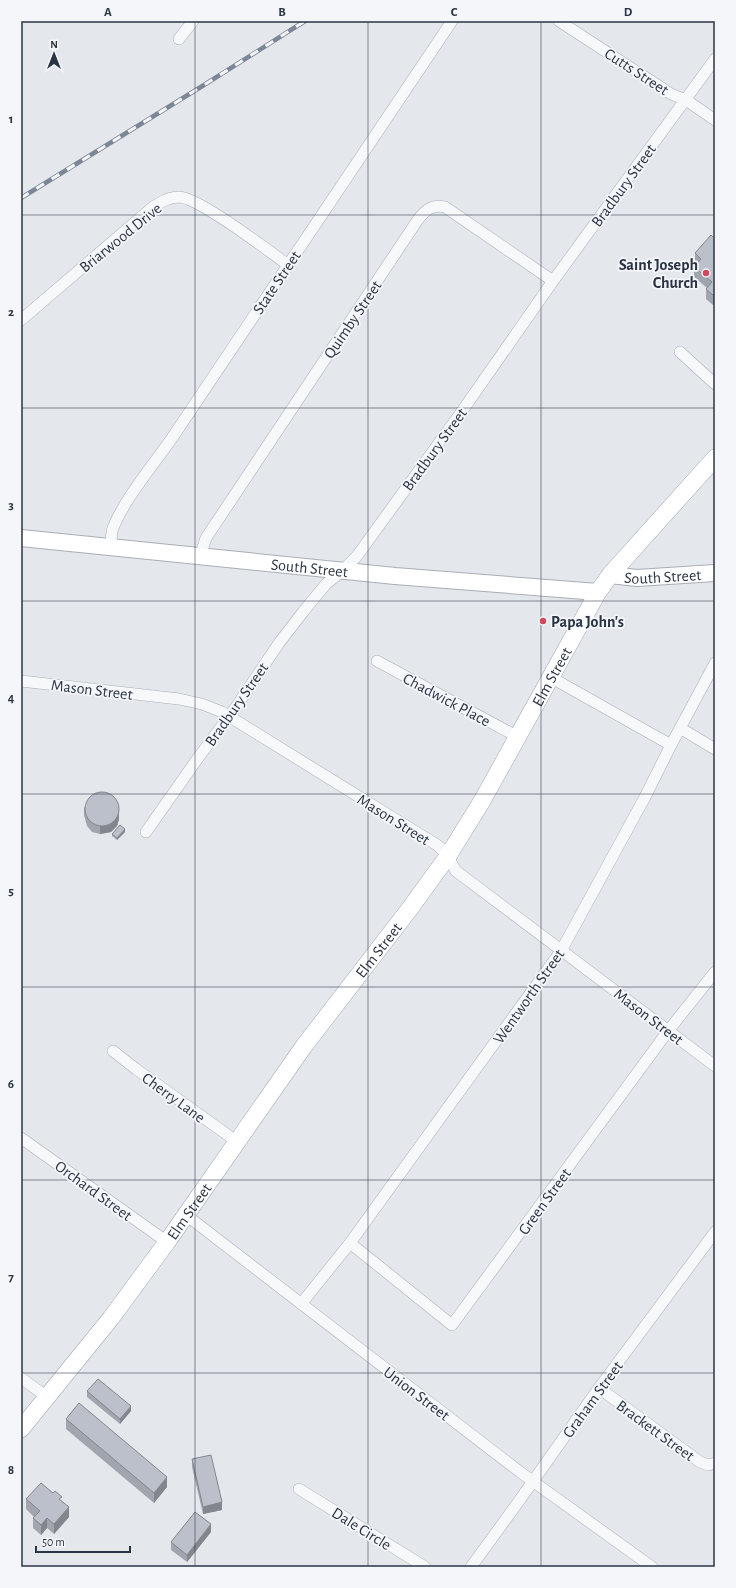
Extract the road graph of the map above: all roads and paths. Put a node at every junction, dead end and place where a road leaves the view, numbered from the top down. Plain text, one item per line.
1 (193, 21) edge
2 (452, 21) edge
3 (559, 21) edge
4 (179, 39) dead end
5 (715, 59) edge
6 (686, 100) junction
7 (715, 120) edge
8 (287, 264) junction
9 (553, 281) junction
10 (21, 320) edge
11 (680, 352) dead end
12 (715, 384) edge
13 (715, 458) edge
14 (21, 538) edge
15 (111, 547) junction
16 (200, 557) junction
17 (342, 571) junction
18 (715, 573) edge
19 (610, 575) junction
20 (598, 592) junction
21 (377, 661) dead end
22 (715, 663) edge
23 (552, 678) junction
24 (21, 681) edge
25 (229, 716) junction
26 (680, 728) junction
27 (518, 738) junction
28 (671, 745) junction
29 (715, 749) edge
30 (146, 832) dead end
31 (448, 856) junction
32 (561, 951) junction
33 (715, 972) edge
34 (668, 1031) junction
35 (113, 1052) dead end
36 (715, 1066) edge
37 (21, 1138) edge
38 (236, 1141) junction
39 (186, 1214) junction
40 (715, 1232) edge
41 (167, 1242) junction
42 (350, 1242) junction
43 (711, 1244) edge
44 (301, 1304) junction
45 (21, 1378) edge
46 (599, 1388) junction
47 (47, 1397) junction
48 (21, 1428) edge
49 (715, 1463) edge
50 (534, 1481) junction
51 (299, 1489) dead end
52 (425, 1567) edge
53 (471, 1567) edge
54 (652, 1567) edge

1 - 4 street
2 - 8 street, State Street
3 - 6 street, Cutts Street
5 - 6 street, Bradbury Street
6 - 7 street, Cutts Street
6 - 9 street, Bradbury Street
8 - 10 street, Briarwood Drive
8 - 15 street, State Street
9 - 16 street, Quimby Street
9 - 17 street, Bradbury Street
11 - 12 street
13 - 19 main road, Elm Street
14 - 15 street, South Street
15 - 16 street, South Street
16 - 17 street, South Street
17 - 20 street, South Street
17 - 25 street, Bradbury Street
18 - 19 street, South Street
19 - 20 main road, Elm Street
20 - 23 main road, Elm Street
21 - 27 street, Chadwick Place
22 - 26 street, Wentworth Street
23 - 27 main road, Elm Street
23 - 28 street
24 - 25 street, Mason Street
25 - 30 street, Bradbury Street
25 - 31 street, Mason Street
26 - 28 street, Wentworth Street
26 - 29 street
27 - 31 main road, Elm Street
28 - 32 street, Wentworth Street
31 - 32 street, Mason Street
31 - 38 main road, Elm Street
32 - 34 street, Mason Street
32 - 42 street, Wentworth Street
33 - 34 street, Green Street
34 - 36 street, Mason Street
34 - 42 street, Green Street
35 - 38 street, Cherry Lane
37 - 41 street, Orchard Street
38 - 39 main road, Elm Street
39 - 41 main road, Elm Street
39 - 44 street, Union Street
40 - 43 street, Graham Street
41 - 47 main road, Elm Street
42 - 44 street, Wentworth Street
43 - 46 street, Graham Street
44 - 50 street, Union Street
45 - 47 street
46 - 49 street, Brackett Street
46 - 50 street, Graham Street
47 - 48 main road, Elm Street
50 - 53 street, Graham Street
50 - 54 street, Union Street
51 - 52 street, Dale Circle

